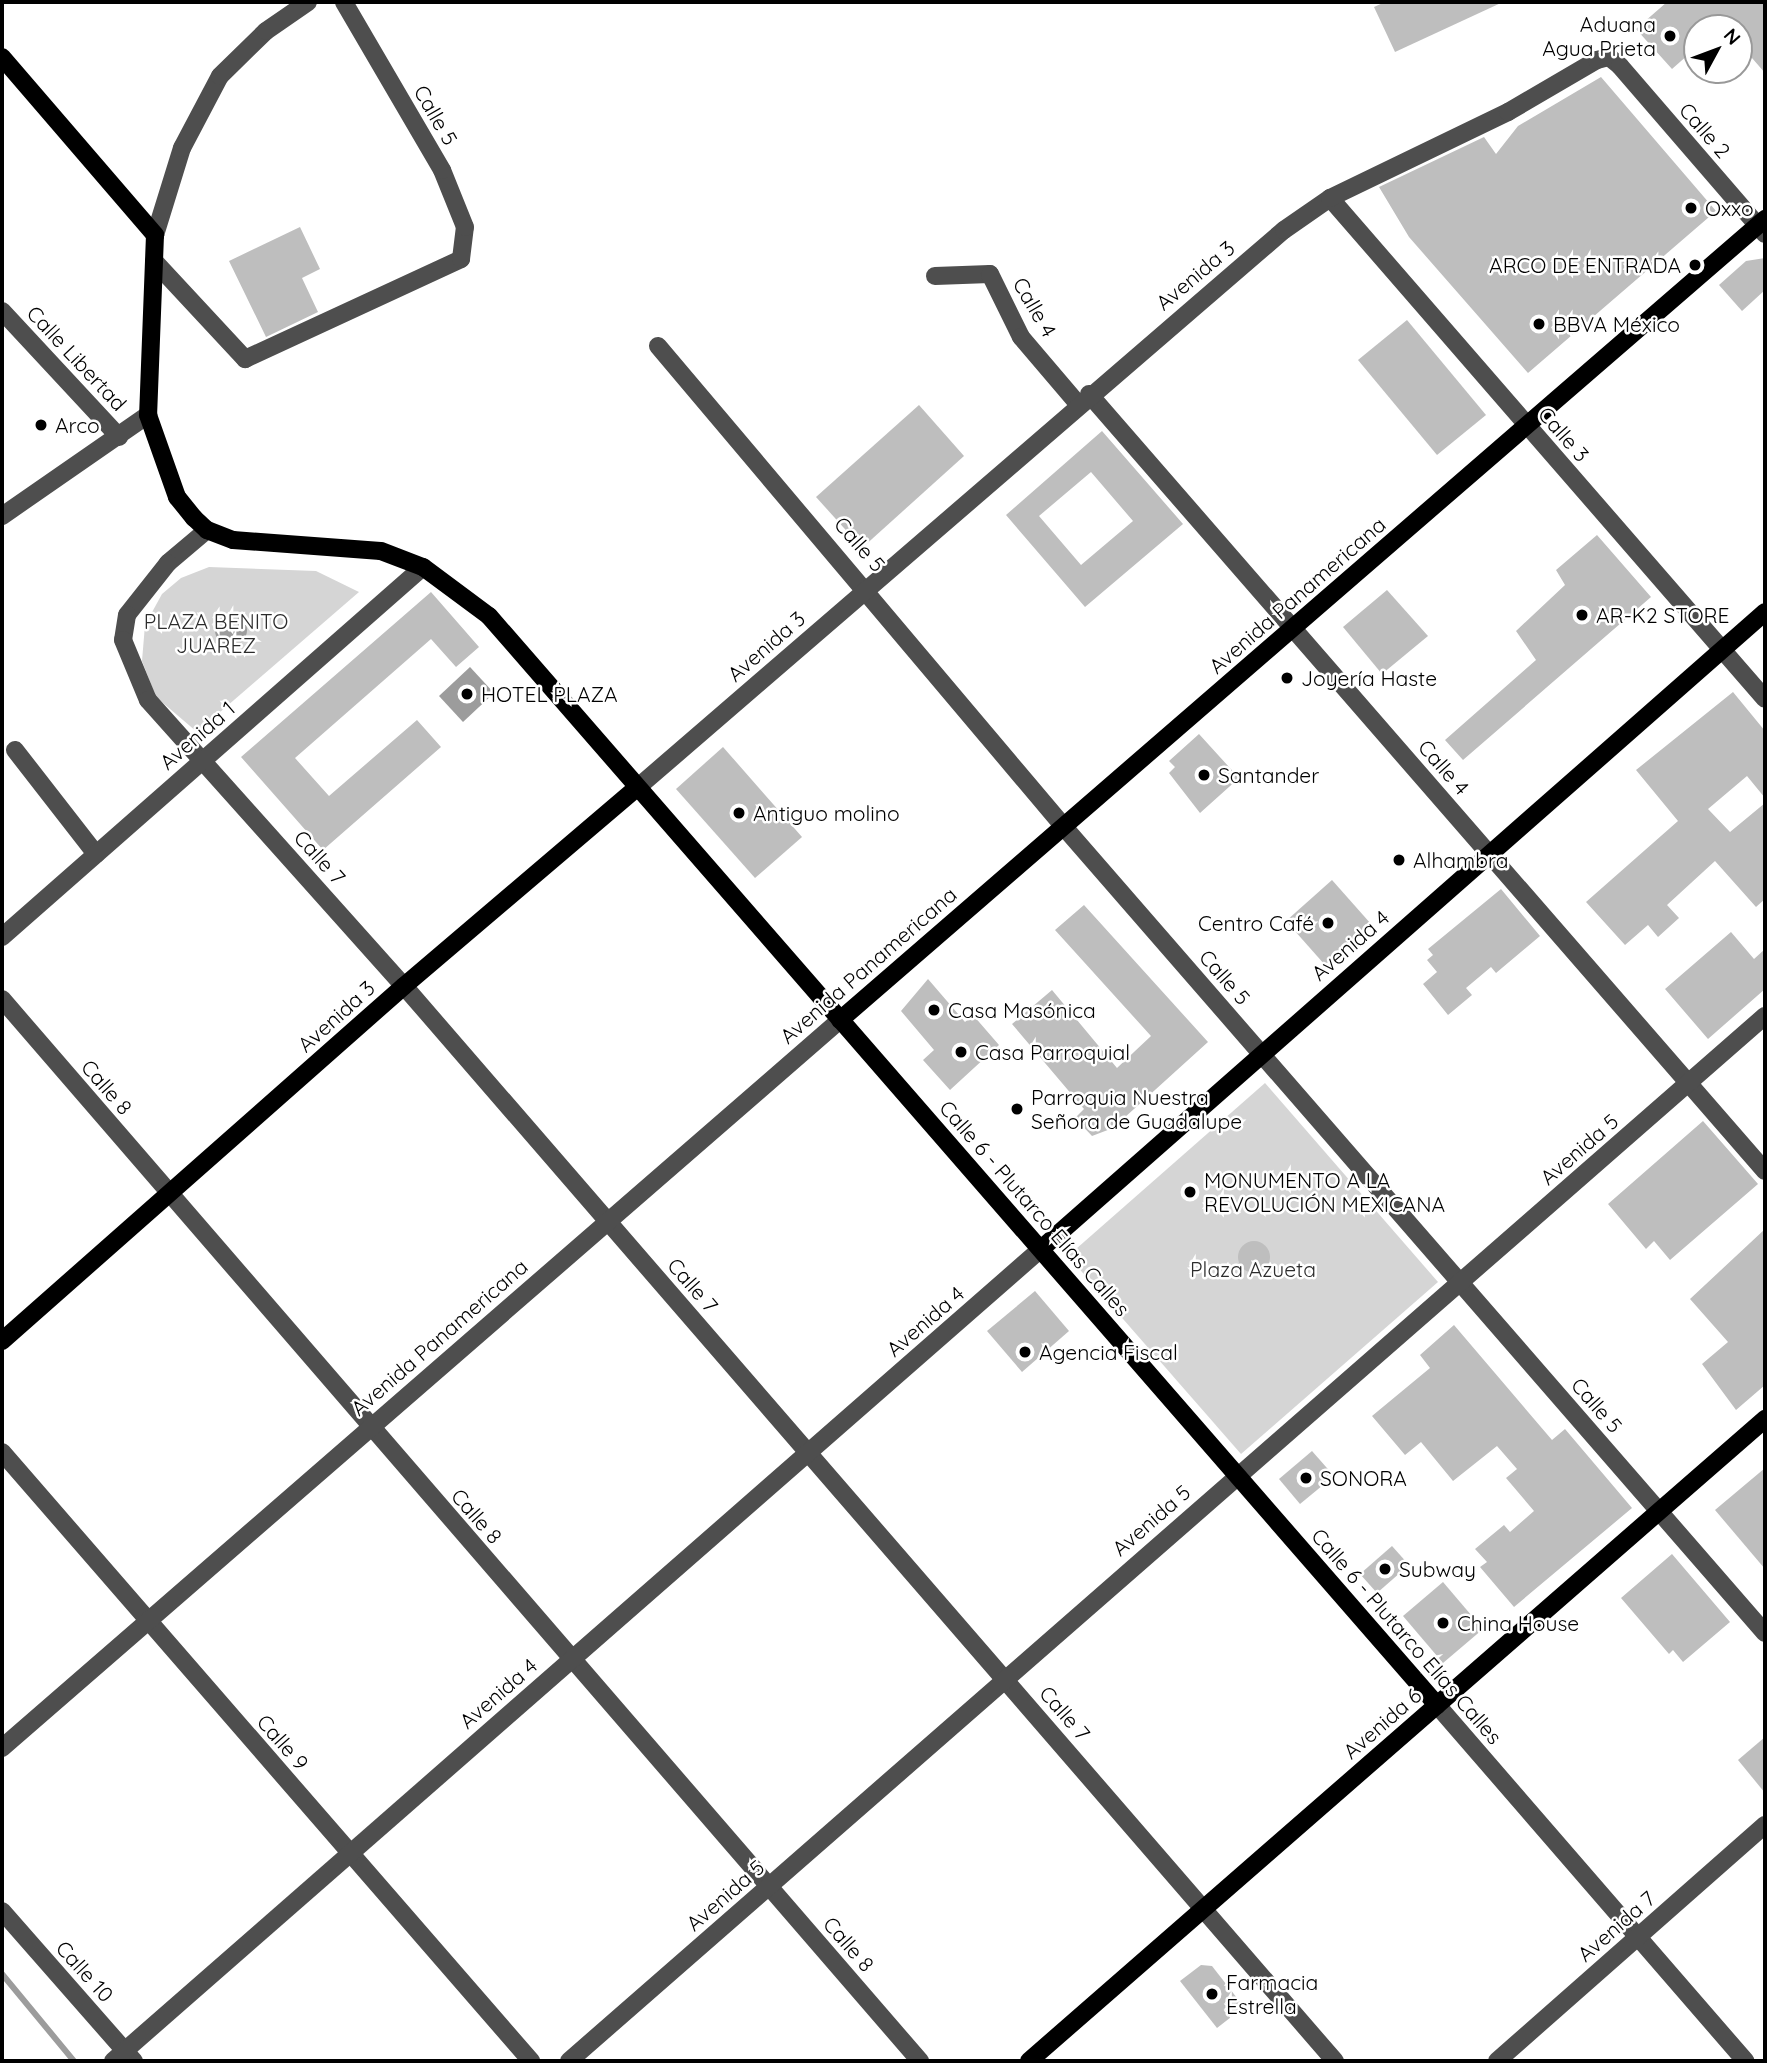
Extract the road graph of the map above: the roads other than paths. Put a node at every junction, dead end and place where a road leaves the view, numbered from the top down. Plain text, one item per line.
1 (308, 2) edge
2 (344, 2) edge
3 (2, 57) edge
4 (1609, 57) joint
5 (1330, 198) junction
6 (1763, 226) edge
7 (155, 235) junction
8 (154, 261) junction
9 (935, 276) dead end
10 (2, 311) edge
11 (658, 346) dead end
12 (1083, 399) junction
13 (148, 415) junction
14 (1527, 426) junction
15 (119, 436) junction
16 (5, 509) edge
17 (207, 530) junction
18 (423, 567) junction
19 (868, 588) junction
20 (1765, 612) edge
21 (1293, 629) junction
22 (1722, 650) junction
23 (1765, 699) edge
24 (15, 750) dead end
25 (203, 760) junction
26 (637, 788) junction
27 (1064, 827) junction
28 (96, 854) junction
29 (1489, 854) junction
30 (2, 937) edge
31 (404, 986) junction
32 (2, 999) edge
33 (1765, 1016) edge
34 (840, 1020) junction
35 (1261, 1054) junction
36 (1689, 1083) junction
37 (1765, 1171) edge
38 (169, 1194) junction
39 (606, 1220) junction
40 (1041, 1249) junction
41 (1460, 1282) junction
42 (2, 1341) edge
43 (1765, 1419) edge
44 (371, 1428) junction
45 (2, 1452) edge
46 (809, 1454) junction
47 (1237, 1475) junction
48 (1660, 1512) junction
49 (148, 1621) junction
50 (1765, 1633) edge
51 (571, 1659) junction
52 (1005, 1678) junction
53 (1437, 1705) junction
54 (2, 1748) edge
55 (1765, 1825) edge
56 (350, 1853) junction
57 (769, 1887) junction
58 (1204, 1909) junction
59 (2, 1911) edge
60 (1638, 1937) junction
61 (122, 2058) edge
62 (531, 2061) edge
63 (569, 2061) edge
64 (920, 2061) edge
65 (1029, 2061) edge
66 (1335, 2061) edge
67 (1497, 2061) edge
68 (1745, 2061) edge

1 - 7 street
2 - 8 street, Calle 5
3 - 7 main road
4 - 5 street, Avenida 3
4 - 6 street, Calle 2
5 - 12 street, Avenida 3
5 - 14 street, Calle 3
6 - 14 main road, Avenida Panamericana
7 - 8 main road
8 - 13 main road
9 - 12 street, Calle 4
10 - 15 street, Calle Libertad
11 - 19 street, Calle 5
12 - 19 street, Avenida 3
12 - 21 street, Calle 4
13 - 15 street
13 - 17 main road
14 - 21 main road, Avenida Panamericana
14 - 22 street, Calle 3
15 - 16 street
17 - 18 main road, Calle 6 - Plutarco Elías Calles
17 - 25 street, Calle 7
18 - 25 street, Avenida 1
18 - 26 main road, Calle 6 - Plutarco Elías Calles
19 - 26 street, Avenida 3
19 - 27 street, Calle 5
20 - 22 main road, Avenida 4
21 - 27 main road, Avenida Panamericana
21 - 29 street, Calle 4
22 - 23 street, Calle 3
22 - 29 main road, Avenida 4
24 - 28 street
25 - 28 street, Avenida 1
25 - 31 street, Calle 7
26 - 31 main road, Avenida 3
26 - 34 main road, Calle 6 - Plutarco Elías Calles
27 - 34 main road, Avenida Panamericana
27 - 35 street, Calle 5
28 - 30 street, Avenida 1
29 - 35 main road, Avenida 4
29 - 36 street, Calle 4
31 - 38 main road, Avenida 3
31 - 39 street, Calle 7
32 - 38 street, Calle 8
33 - 36 street, Avenida 5
34 - 39 street, Avenida Panamericana
34 - 40 main road, Calle 6 - Plutarco Elías Calles
35 - 40 main road, Avenida 4
35 - 41 street, Calle 5
36 - 37 street, Calle 4
36 - 41 street, Avenida 5
38 - 42 main road, Avenida 3
38 - 44 street, Calle 8
39 - 44 street, Avenida Panamericana
39 - 46 street, Calle 7
40 - 46 street, Avenida 4
40 - 47 main road, Calle 6 - Plutarco Elías Calles
41 - 47 street, Avenida 5
41 - 48 street, Calle 5
43 - 48 main road, Avenida 6
44 - 49 street, Avenida Panamericana
44 - 51 street, Calle 8
45 - 49 street, Calle 9
46 - 51 street, Avenida 4
46 - 52 street, Calle 7
47 - 52 street, Avenida 5
47 - 53 main road, Calle 6 - Plutarco Elías Calles
48 - 50 street, Calle 5
48 - 53 main road, Avenida 6
49 - 54 street, Avenida Panamericana
49 - 56 street, Calle 9
51 - 56 street, Avenida 4
51 - 57 street, Calle 8
52 - 57 street, Avenida 5
52 - 58 street, Calle 7
53 - 58 main road, Avenida 6
53 - 60 street, Calle 6 - Plutarco Elías Calles
55 - 60 street, Avenida 7
56 - 61 street, Avenida 4
56 - 62 street, Calle 9
57 - 63 street, Avenida 5
57 - 64 street, Calle 8
58 - 65 main road, Avenida 6
58 - 66 street, Calle 7
59 - 61 street, Calle 10
60 - 67 street, Avenida 7
60 - 68 street, Calle 6 - Plutarco Elías Calles

